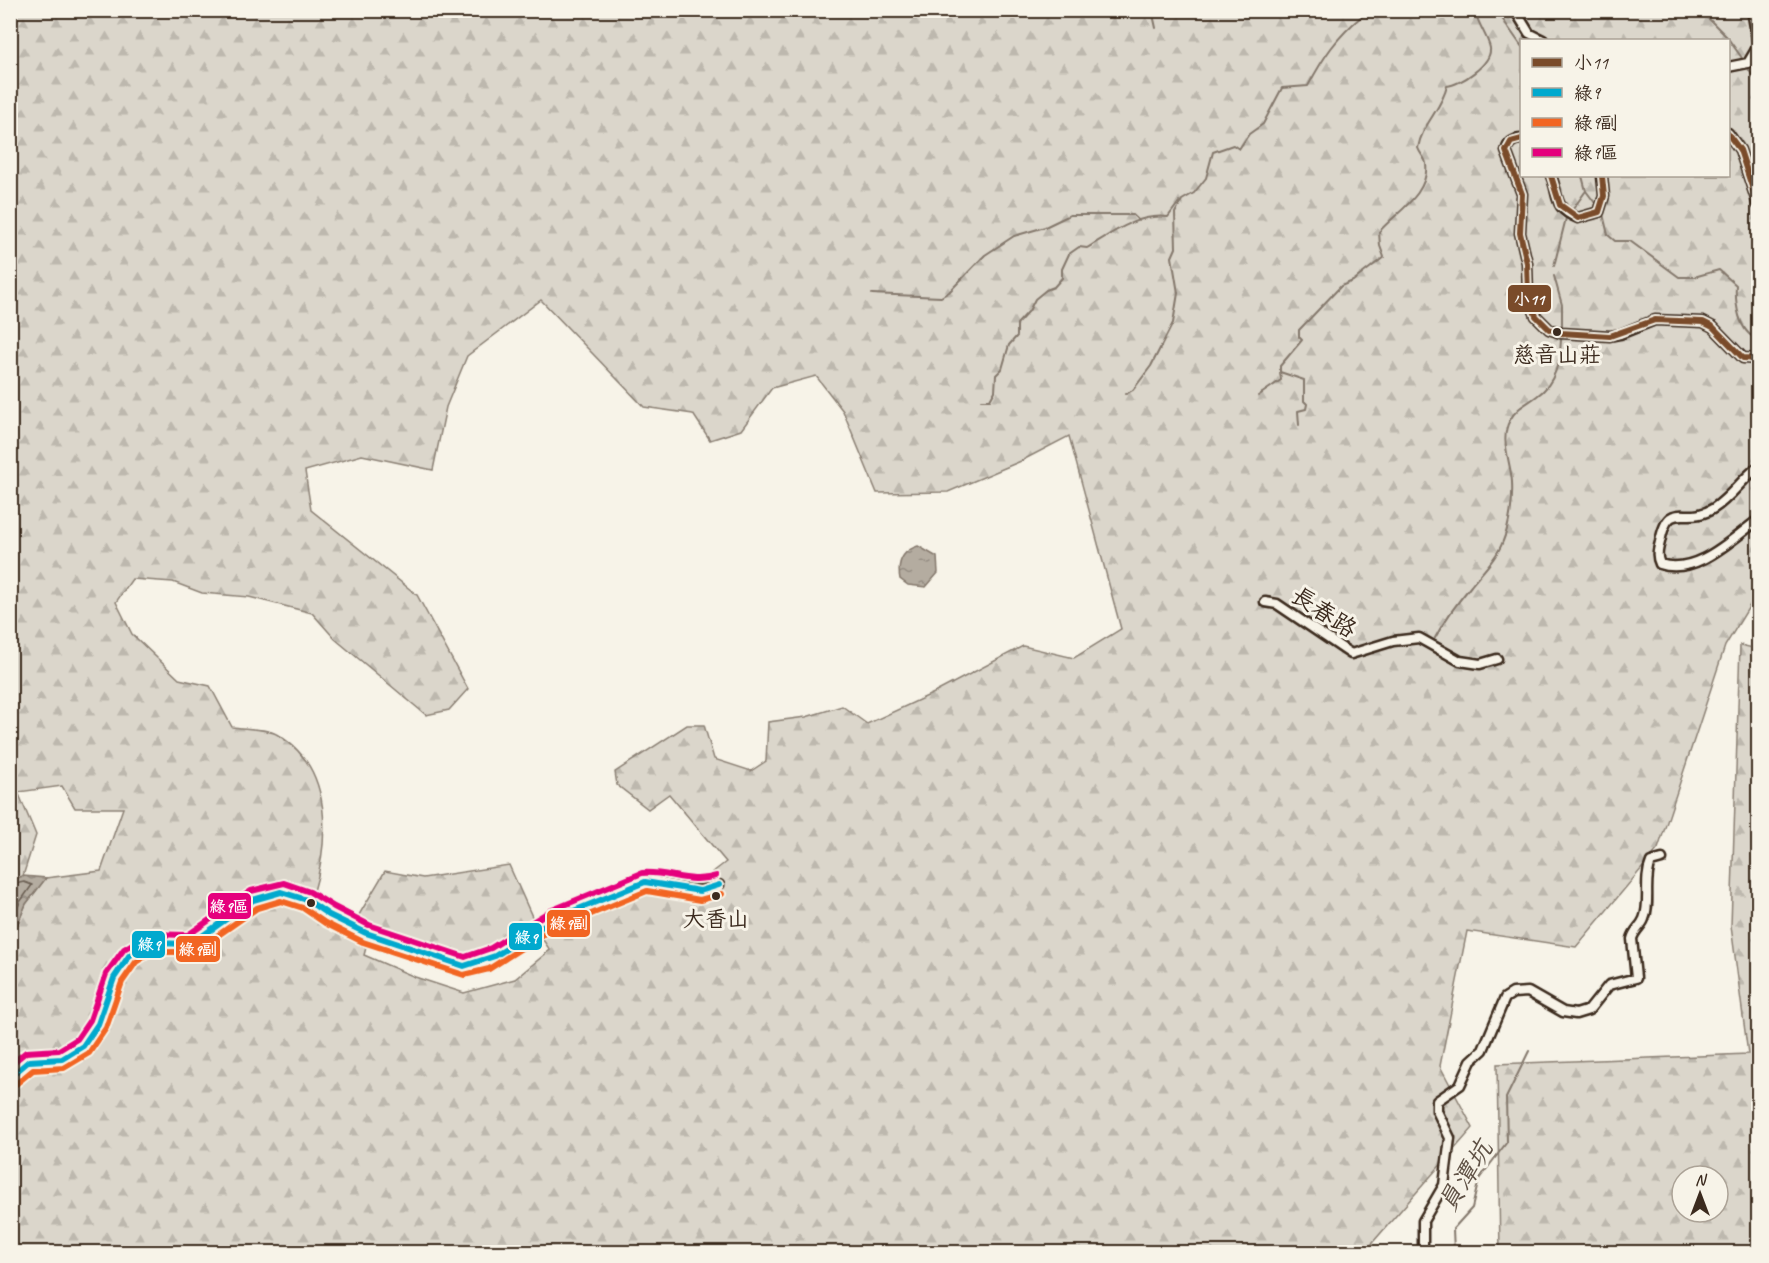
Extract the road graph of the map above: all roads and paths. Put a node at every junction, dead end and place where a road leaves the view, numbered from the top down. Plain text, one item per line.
1 (1515, 10) edge
2 (1752, 10) edge
3 (1541, 39) edge
4 (1758, 45) edge
5 (1730, 67) edge
6 (1730, 136) edge
7 (1520, 139) edge
8 (1551, 177) edge
9 (1602, 177) edge
10 (1758, 205) edge
11 (1758, 359) edge
12 (1758, 467) edge
13 (1758, 520) edge
14 (1265, 602) dead end
15 (1497, 659) dead end
16 (1662, 859) dead end
17 (719, 885) dead end
18 (10, 1077) edge
19 (1423, 1252) edge

1 - 3 street
2 - 4 street
4 - 5 street
6 - 10 street
7 - 11 street
8 - 9 street
12 - 13 street
14 - 15 street, 長春路
16 - 19 street
17 - 18 street

